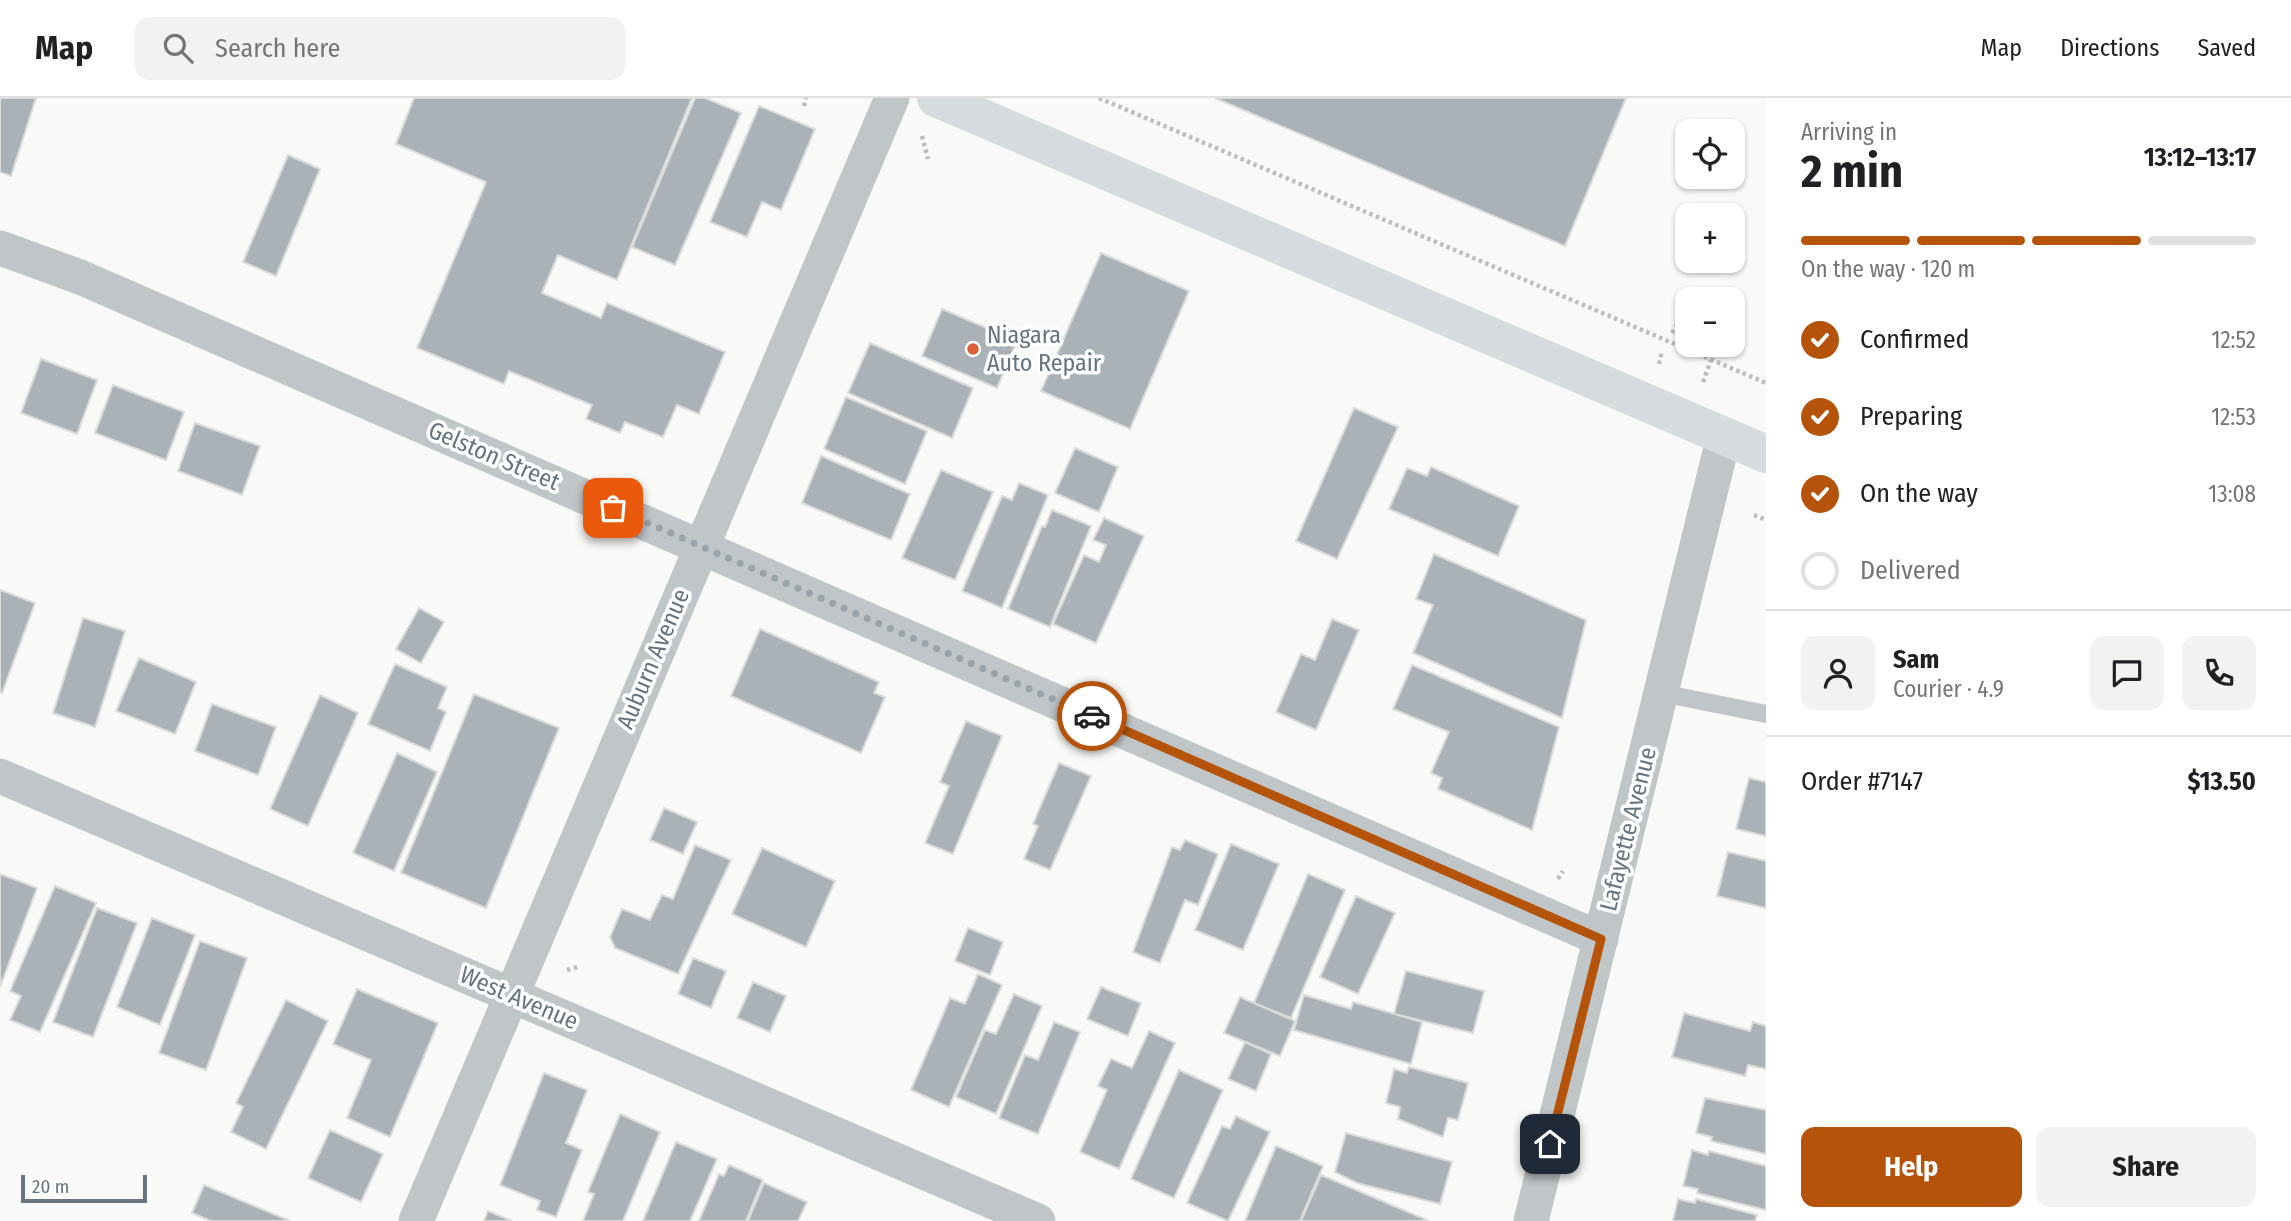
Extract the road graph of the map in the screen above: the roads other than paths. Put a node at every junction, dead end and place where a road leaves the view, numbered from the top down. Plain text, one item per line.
1 (892, 98) edge
2 (936, 98) edge
3 (0, 248) edge
4 (1724, 436) junction
5 (1766, 454) edge
6 (701, 546) junction
7 (1661, 692) junction
8 (1766, 714) edge
9 (0, 776) edge
10 (1601, 939) junction
11 (512, 995) junction
12 (416, 1221) edge
13 (1038, 1221) edge
14 (1531, 1221) edge

1 - 6 street, Auburn Avenue
2 - 4 main road
3 - 6 street, Gelston Street
4 - 5 main road
4 - 7 street, Lafayette Avenue
6 - 10 street, Gelston Street
6 - 11 street, Auburn Avenue
7 - 8 lane
7 - 10 street, Lafayette Avenue
9 - 11 street, West Avenue
10 - 14 street, Lafayette Avenue
11 - 12 street, Auburn Avenue
11 - 13 street, West Avenue

